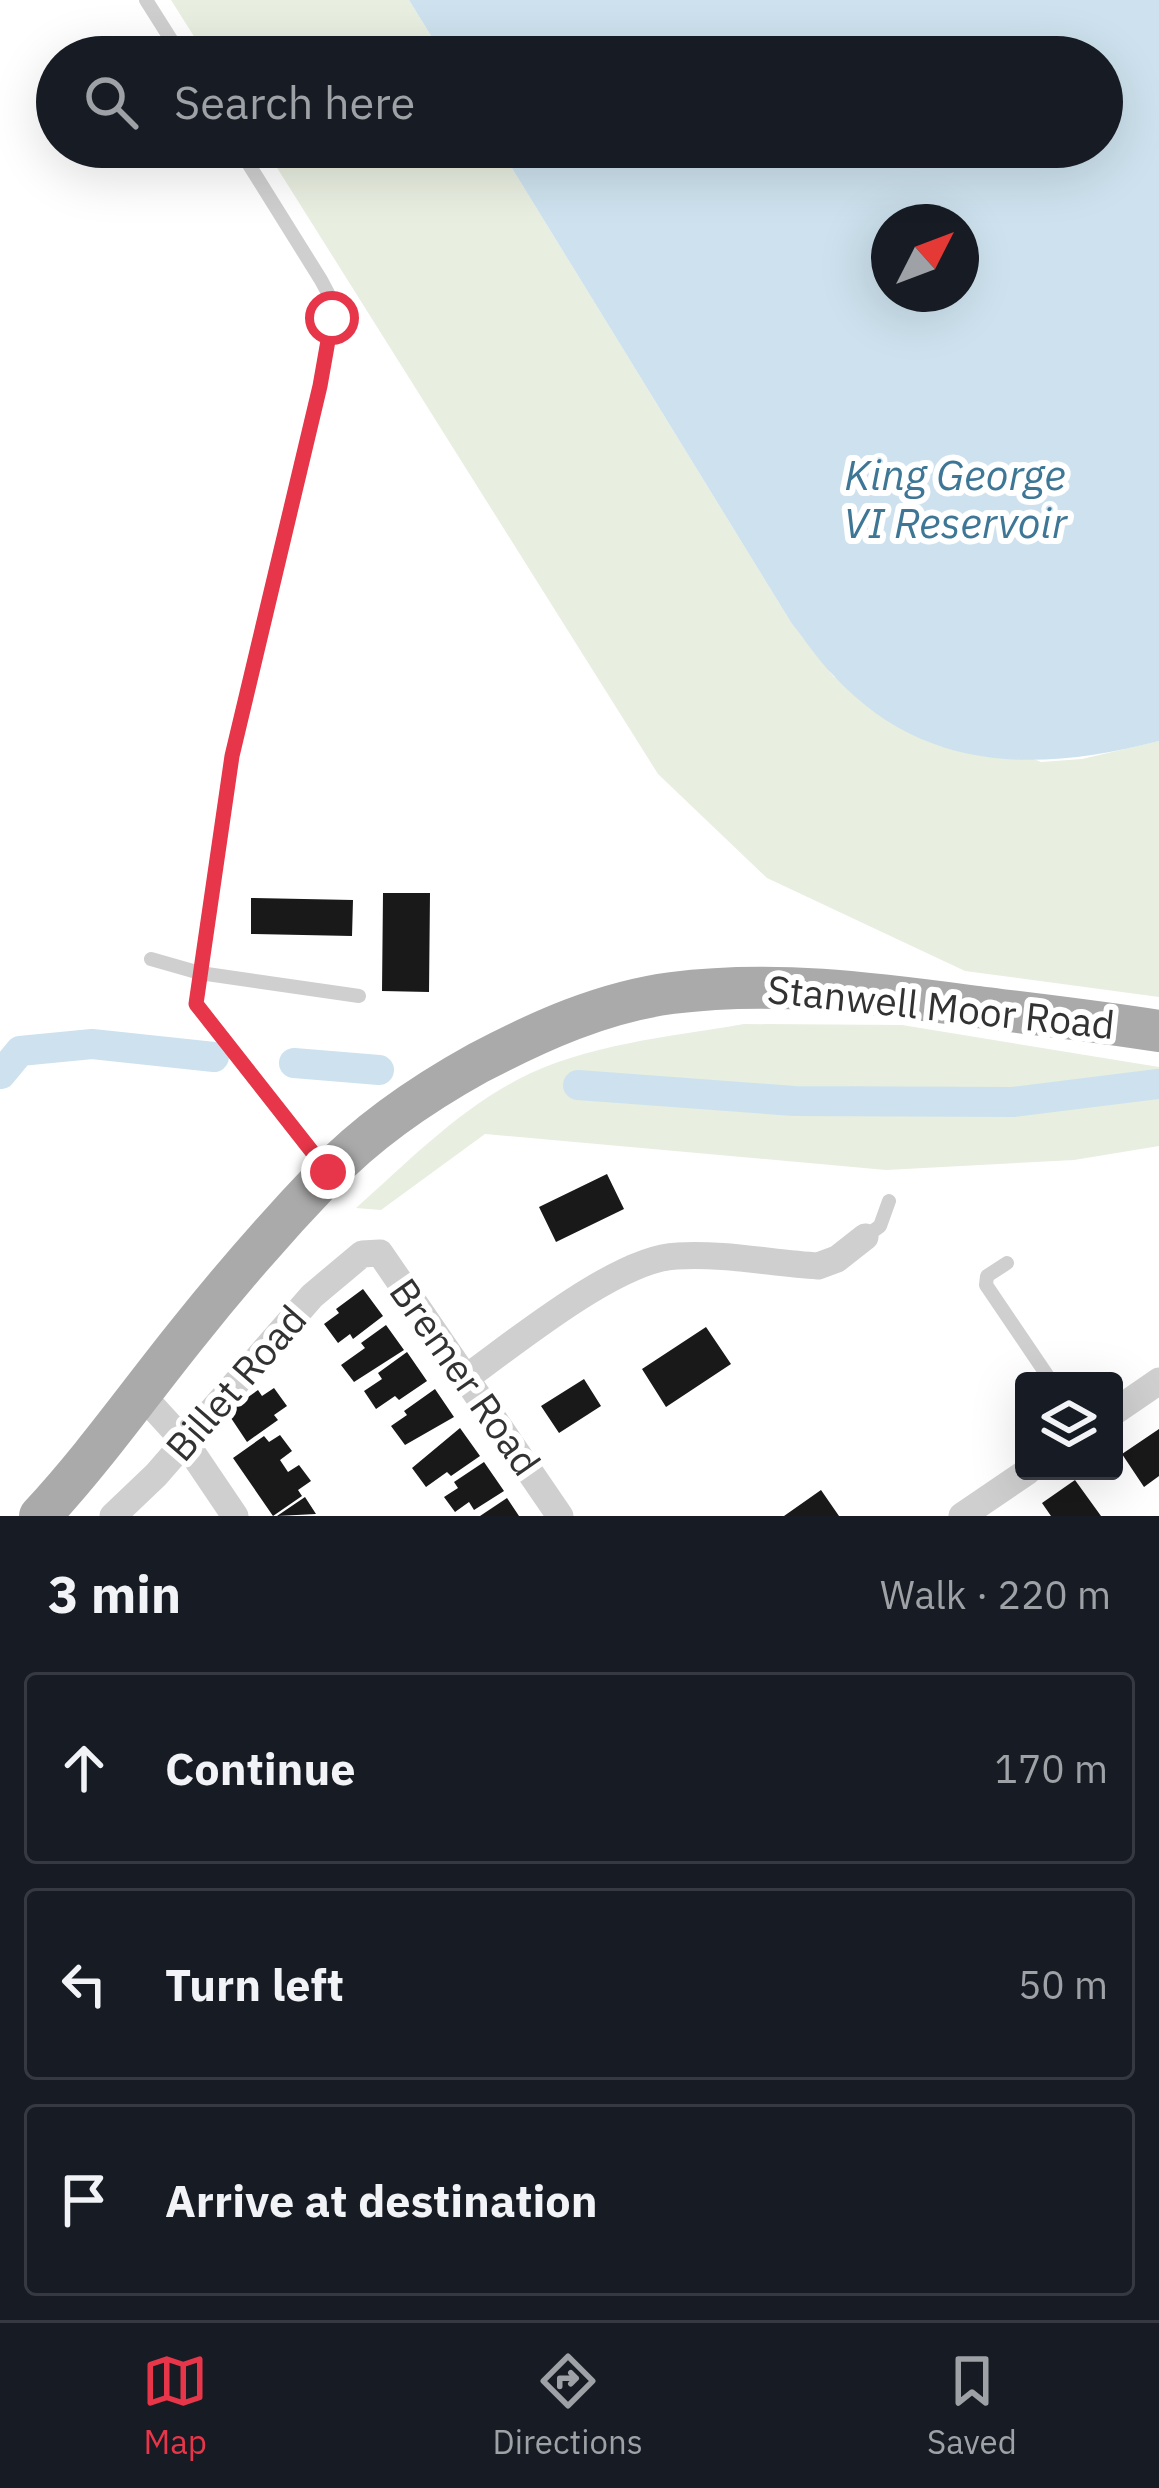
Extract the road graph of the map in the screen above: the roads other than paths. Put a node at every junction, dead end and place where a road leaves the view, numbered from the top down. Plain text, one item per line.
1 (146, 0) edge
2 (169, 36) edge
3 (251, 168) edge
4 (151, 958) dead end
5 (200, 973) junction
6 (359, 996) dead end
7 (1159, 1031) edge
8 (328, 1172) junction
9 (890, 1202) dead end
10 (865, 1237) joint
11 (362, 1253) joint
12 (1007, 1264) dead end
13 (1045, 1372) edge
14 (466, 1376) junction
15 (1159, 1381) edge
16 (142, 1395) junction
17 (1123, 1406) edge
18 (184, 1442) junction
19 (1019, 1480) edge
20 (50, 1505) edge
21 (992, 1508) edge
22 (5, 1516) edge
23 (113, 1516) edge
24 (235, 1516) edge
25 (560, 1516) edge
26 (962, 1516) edge

1 - 2 lane
3 - 5 lane
4 - 5 lane
5 - 6 lane
5 - 8 lane
7 - 8 main road, Stanwell Moor Road
8 - 16 main road, Stanwell Moor Road
9 - 10 lane
10 - 14 street
11 - 14 street, Bremer Road
11 - 18 street, Billet Road
12 - 13 lane
14 - 25 street, Bremer Road
15 - 17 street
16 - 18 street
16 - 20 main road, Stanwell Moor Road
18 - 23 street, Billet Road
18 - 24 street
19 - 21 street
20 - 22 main road
21 - 26 street

